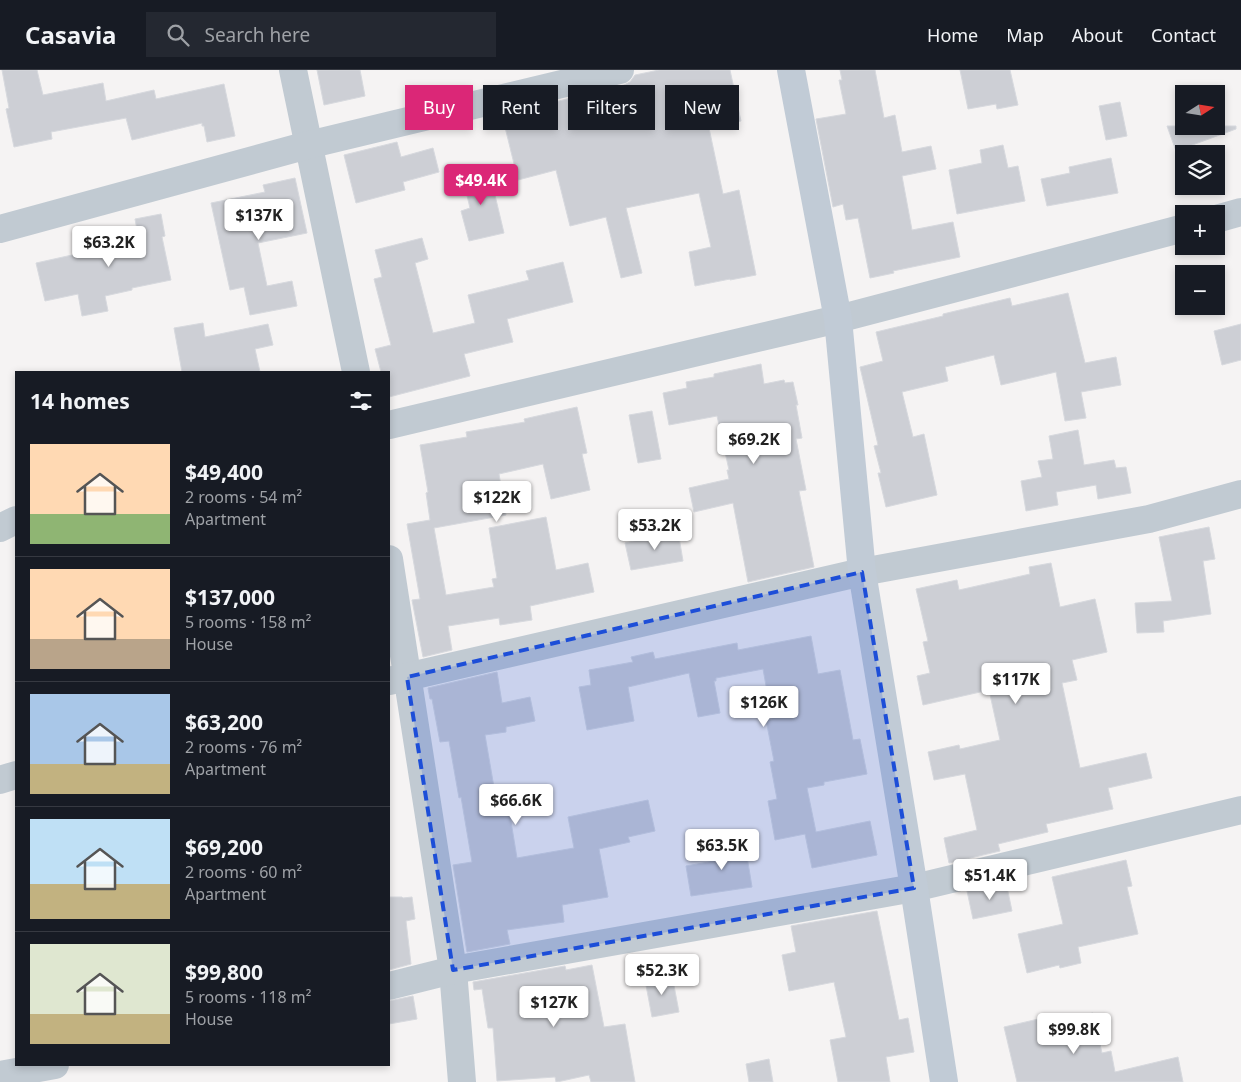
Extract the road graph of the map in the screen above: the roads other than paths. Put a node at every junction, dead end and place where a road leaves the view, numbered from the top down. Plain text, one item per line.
1 (293, 70) edge
2 (620, 70) edge
3 (790, 70) edge
4 (308, 145) junction
5 (1241, 212) edge
6 (1225, 216) edge
7 (0, 229) edge
8 (1175, 230) edge
9 (838, 319) junction
10 (356, 371) edge
11 (390, 425) edge
12 (1241, 494) edge
13 (15, 520) edge
14 (0, 528) edge
15 (862, 572) junction
16 (390, 573) edge
17 (398, 679) edge
18 (15, 775) edge
19 (0, 780) edge
20 (1241, 810) edge
21 (914, 888) junction
22 (453, 970) junction
23 (390, 986) edge
24 (50, 1066) edge
25 (0, 1075) edge
26 (462, 1082) edge
27 (944, 1082) edge

1 - 4 street
2 - 4 street
3 - 9 street
4 - 7 street
4 - 10 street
5 - 6 street
8 - 9 street
9 - 11 street
9 - 15 street
12 - 15 street
13 - 14 street
15 - 17 street
15 - 21 street
16 - 17 street
17 - 22 street
18 - 19 street
20 - 21 street
21 - 22 street
21 - 27 street
22 - 23 street
22 - 26 street
24 - 25 street

